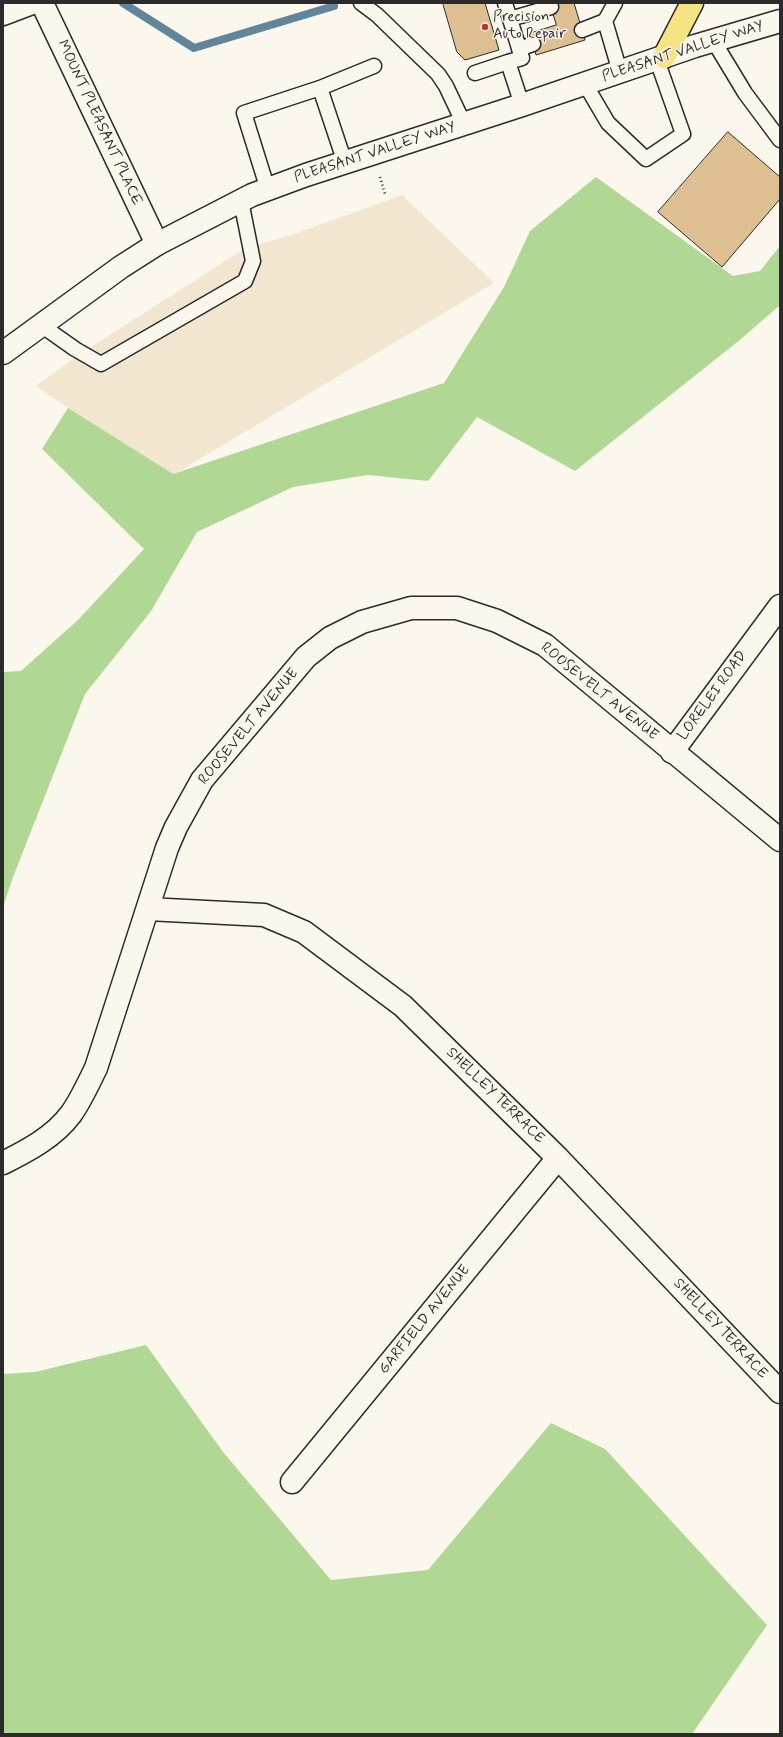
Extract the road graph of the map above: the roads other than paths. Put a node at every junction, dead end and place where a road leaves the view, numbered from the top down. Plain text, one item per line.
1 (32, 3) edge
2 (42, 3) edge
3 (361, 3) edge
4 (505, 3) edge
5 (615, 3) edge
6 (692, 3) edge
7 (551, 7) dead end
8 (3, 14) edge
9 (510, 19) junction
10 (605, 21) junction
11 (780, 21) edge
12 (582, 30) dead end
13 (713, 40) junction
14 (533, 44) dead end
15 (519, 49) junction
16 (660, 59) junction
17 (508, 62) junction
18 (374, 66) dead end
19 (620, 72) junction
20 (475, 73) dead end
21 (585, 84) junction
22 (320, 88) junction
23 (522, 105) junction
24 (464, 124) junction
25 (780, 140) edge
26 (345, 163) junction
27 (268, 190) junction
28 (241, 201) junction
29 (157, 244) junction
30 (41, 325) junction
31 (3, 353) edge
32 (780, 606) edge
33 (672, 752) junction
34 (780, 840) edge
35 (148, 909) junction
36 (558, 1158) junction
37 (3, 1163) edge
38 (780, 1392) edge
39 (292, 1482) dead end

1 - 8 street
2 - 29 street, MOUNT PLEASANT PLACE
3 - 24 lane
4 - 9 lane
5 - 10 lane
6 - 16 main road
7 - 9 lane
9 - 15 lane
10 - 12 lane
10 - 19 lane
11 - 13 street, PLEASANT VALLEY WAY
13 - 16 street, PLEASANT VALLEY WAY
13 - 25 lane
14 - 15 lane
15 - 17 lane
16 - 19 street, PLEASANT VALLEY WAY
16 - 21 lane
17 - 20 lane
17 - 23 lane
18 - 22 lane
19 - 21 street, PLEASANT VALLEY WAY
21 - 23 street, PLEASANT VALLEY WAY
22 - 26 lane
22 - 27 lane
23 - 24 street, PLEASANT VALLEY WAY
24 - 26 street, PLEASANT VALLEY WAY
26 - 27 street, PLEASANT VALLEY WAY
27 - 28 street, PLEASANT VALLEY WAY
28 - 29 street, PLEASANT VALLEY WAY
28 - 30 lane
29 - 30 street, PLEASANT VALLEY WAY
30 - 31 street, PLEASANT VALLEY WAY
32 - 33 street, LORELEI ROAD
33 - 34 street, LORELEI ROAD
33 - 35 street, ROOSEVELT AVENUE
35 - 36 street, SHELLEY TERRACE
35 - 37 street, ROOSEVELT AVENUE
36 - 38 street, SHELLEY TERRACE
36 - 39 street, GARFIELD AVENUE

